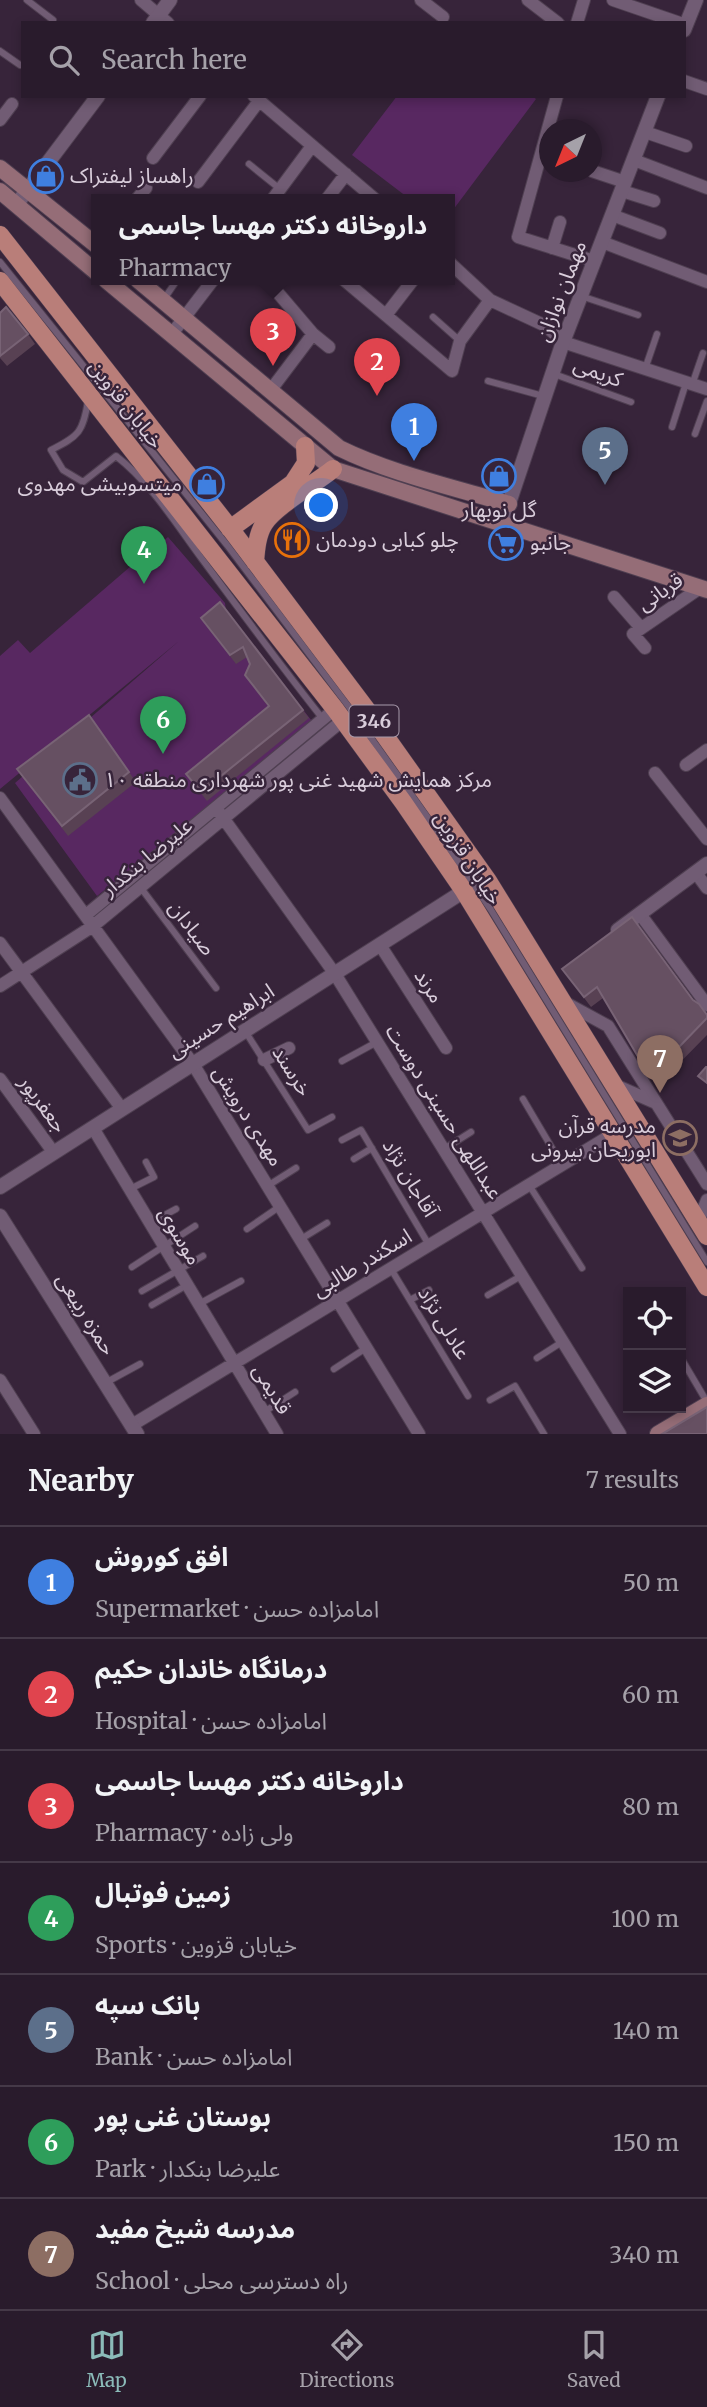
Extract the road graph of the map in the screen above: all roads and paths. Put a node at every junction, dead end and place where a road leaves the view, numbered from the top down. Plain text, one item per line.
1 (27, 0) edge
2 (141, 0) edge
3 (170, 0) edge
4 (421, 0) edge
5 (528, 0) edge
6 (584, 0) edge
7 (614, 0) edge
8 (696, 0) edge
9 (443, 17) dead end
10 (53, 20) dead end
11 (160, 20) edge
12 (555, 21) edge
13 (578, 21) edge
14 (673, 21) edge
15 (686, 21) edge
16 (0, 51) edge
17 (20, 65) dead end
18 (686, 82) edge
19 (707, 89) edge
20 (96, 98) edge
21 (198, 98) edge
22 (257, 98) edge
23 (557, 98) edge
24 (655, 98) edge
25 (12, 104) dead end
26 (552, 119) edge
27 (0, 120) edge
28 (645, 132) junction
29 (312, 146) junction
30 (685, 146) dead end
31 (153, 158) dead end
32 (634, 160) junction
33 (249, 164) dead end
34 (0, 168) edge
35 (539, 173) edge
36 (346, 174) junction
37 (602, 175) edge
38 (198, 181) dead end
39 (623, 187) junction
40 (146, 188) dead end
41 (707, 188) edge
42 (28, 189) junction
43 (0, 191) edge
44 (141, 194) edge
45 (276, 194) edge
46 (331, 194) edge
47 (369, 194) edge
48 (654, 201) dead end
49 (16, 205) junction
50 (612, 215) junction
51 (560, 222) dead end
52 (660, 233) dead end
53 (0, 235) edge
54 (91, 242) edge
55 (602, 242) junction
56 (552, 248) junction
57 (594, 261) junction
58 (0, 262) edge
59 (91, 268) edge
60 (455, 268) edge
61 (0, 281) edge
62 (707, 282) edge
63 (112, 285) edge
64 (144, 285) edge
65 (174, 285) edge
66 (209, 285) edge
67 (271, 285) edge
68 (350, 285) edge
69 (409, 285) edge
70 (581, 296) junction
71 (490, 300) junction
72 (163, 301) junction
73 (386, 315) junction
74 (638, 315) dead end
75 (433, 317) dead end
76 (184, 318) junction
77 (313, 334) junction
78 (657, 334) dead end
79 (172, 335) junction
80 (460, 341) junction
81 (563, 342) junction
82 (329, 347) dead end
83 (704, 353) dead end
84 (645, 369) junction
85 (552, 374) junction
86 (488, 381) dead end
87 (689, 384) junction
88 (707, 389) edge
89 (270, 391) junction
90 (89, 394) junction
91 (544, 396) junction
92 (707, 401) edge
93 (631, 402) dead end
94 (672, 427) dead end
95 (695, 434) dead end
96 (305, 446) junction
97 (333, 469) junction
98 (509, 504) junction
99 (502, 524) junction
100 (230, 529) junction
101 (255, 562) junction
102 (704, 589) edge
103 (614, 597) dead end
104 (641, 628) junction
105 (645, 648) dead end
106 (334, 717) junction
107 (706, 753) edge
108 (686, 765) dead end
109 (655, 773) dead end
110 (0, 798) edge
111 (220, 813) junction
112 (707, 839) edge
113 (701, 868) edge
114 (141, 888) junction
115 (707, 888) edge
116 (464, 891) junction
117 (640, 914) junction
118 (90, 920) junction
119 (607, 939) edge
120 (0, 943) edge
121 (380, 945) junction
122 (22, 973) junction
123 (335, 974) junction
124 (0, 986) edge
125 (216, 988) dead end
126 (564, 1002) junction
127 (707, 1005) edge
128 (246, 1031) junction
129 (378, 1041) junction
130 (289, 1048) dead end
131 (446, 1048) dead end
132 (264, 1060) junction
133 (342, 1061) dead end
134 (193, 1064) junction
135 (0, 1079) edge
136 (614, 1085) junction
137 (523, 1099) dead end
138 (656, 1103) junction
139 (122, 1109) junction
140 (332, 1117) dead end
141 (93, 1128) junction
142 (471, 1132) dead end
143 (613, 1134) junction
144 (342, 1140) dead end
145 (372, 1148) junction
146 (444, 1149) junction
147 (54, 1153) junction
148 (354, 1159) dead end
149 (146, 1162) dead end
150 (562, 1165) junction
151 (296, 1168) dead end
152 (707, 1184) edge
153 (269, 1185) junction
154 (529, 1185) junction
155 (0, 1187) edge
156 (130, 1189) junction
157 (707, 1200) edge
158 (281, 1206) junction
159 (176, 1209) dead end
160 (483, 1213) junction
161 (0, 1216) edge
162 (150, 1223) junction
163 (327, 1223) dead end
164 (195, 1226) dead end
165 (247, 1229) dead end
166 (703, 1229) edge
167 (301, 1240) junction
168 (429, 1245) junction
169 (164, 1247) junction
170 (204, 1256) dead end
171 (707, 1262) edge
172 (132, 1267) dead end
173 (582, 1268) dead end
174 (391, 1269) junction
175 (179, 1271) junction
176 (521, 1276) junction
177 (241, 1281) dead end
178 (187, 1285) junction
179 (707, 1287) edge
180 (429, 1290) dead end
181 (142, 1291) dead end
182 (488, 1295) dead end
183 (410, 1300) junction
184 (337, 1301) junction
185 (199, 1304) junction
186 (152, 1305) dead end
187 (562, 1342) junction
188 (366, 1348) junction
189 (537, 1358) dead end
190 (234, 1363) junction
191 (140, 1364) dead end
192 (686, 1367) edge
193 (334, 1369) dead end
194 (0, 1380) edge
195 (105, 1383) junction
196 (295, 1392) dead end
197 (468, 1396) dead end
198 (490, 1400) dead end
199 (707, 1403) edge
200 (264, 1412) junction
201 (134, 1430) edge
202 (34, 1434) edge
203 (277, 1434) edge
204 (419, 1434) edge
205 (544, 1434) edge
206 (620, 1434) edge
207 (658, 1434) edge

1 - 10 lane
2 - 11 street
3 - 11 street
4 - 9 street
5 - 12 street
6 - 13 street
7 - 14 street
8 - 15 street
16 - 17 lane
18 - 19 street
20 - 42 street
21 - 31 street
22 - 29 street
22 - 38 street
23 - 26 street
24 - 28 street, مهمان نوازان
25 - 27 street
28 - 30 street
28 - 32 street, مهمان نوازان
29 - 36 street
29 - 45 street
32 - 39 street, مهمان نوازان
32 - 41 street
33 - 45 lane
34 - 42 main road
35 - 56 street
36 - 46 street
36 - 47 street
37 - 39 street
39 - 48 street
39 - 50 street, مهمان نوازان
40 - 44 street
42 - 49 street
42 - 54 main road
43 - 49 main road
49 - 59 main road
50 - 52 street
50 - 55 street, مهمان نوازان
51 - 56 street
53 - 100 main road, خیابان قزوین / 346
55 - 57 street, مهمان نوازان
55 - 62 street
56 - 57 street
57 - 70 street, مهمان نوازان
58 - 171 lane
60 - 71 street
61 - 90 main road, خیابان قزوین / 346
63 - 79 main road
64 - 72 main road
65 - 72 lane
66 - 76 street
67 - 77 street
68 - 73 street
69 - 73 street
70 - 74 lane
70 - 81 street, مهمان نوازان
71 - 80 street
71 - 81 street
72 - 76 main road
73 - 80 street
75 - 80 lane
76 - 79 street
76 - 89 main road
77 - 82 street
77 - 89 street
78 - 84 lane
79 - 96 main road
81 - 84 street
81 - 85 street, مهمان نوازان
83 - 87 lane
84 - 87 street
85 - 91 street, مهمان نوازان
85 - 93 lane, کریمی
86 - 91 lane
87 - 88 street
87 - 94 lane
89 - 98 main road
90 - 106 main road, خیابان قزوین / 346
90 - 106 lane
91 - 98 street, مهمان نوازان
92 - 95 lane
96 - 97 main road
96 - 100 main road
97 - 99 main road
97 - 101 main road
98 - 99 street, مهمان نوازان
99 - 102 main road
100 - 101 main road, خیابان قزوین / 346
101 - 126 main road, خیابان قزوین / 346
102 - 104 street, قربانی
103 - 104 street
104 - 105 street
106 - 111 street, علیرضا بنکدار
106 - 111 street, علیرضا بنکدار
106 - 116 main road, خیابان قزوین / 346
107 - 108 street
109 - 112 street
110 - 118 street, مهدی درویش
111 - 114 street, علیرضا بنکدار
111 - 118 street, علیرضا بنکدار
111 - 123 street, عبداللهی حسینی دوست
113 - 115 street
113 - 117 street
114 - 118 street, علیرضا بنکدار
114 - 125 lane, صیادان
116 - 121 street, ابراهیم حسینی
116 - 143 main road, خیابان قزوین / 346
117 - 119 street
117 - 127 street
118 - 122 street, علیرضا بنکدار
118 - 134 street, مهدی درویش
120 - 122 street
121 - 123 street, ابراهیم حسینی
121 - 131 street, مرند
122 - 124 street, علیرضا بنکدار
122 - 139 street
123 - 128 street, ابراهیم حسینی
123 - 129 street, عبداللهی حسینی دوست
126 - 136 main road, خیابان قزوین / 346
126 - 138 street
128 - 132 lane, خرسند
128 - 134 street, ابراهیم حسینی
129 - 133 lane
129 - 146 street, عبداللهی حسینی دوست
130 - 132 street
132 - 140 lane, خرسند
134 - 139 street, ابراهیم حسینی
134 - 153 street, مهدی درویش
135 - 147 street, جعفرپور
136 - 138 street
136 - 166 main road, خیابان قزوین / 346
137 - 150 lane
138 - 152 street
139 - 141 street, ابراهیم حسینی
141 - 147 street, ابراهیم حسینی
141 - 156 street, موسوی
142 - 146 lane
143 - 150 street, اسکندر طالبی
143 - 179 main road, خیابان قزوین / 346
144 - 145 lane, آقاجان نژاد
145 - 148 lane
145 - 168 lane, آقاجان نژاد
146 - 160 street, عبداللهی حسینی دوست
147 - 155 street, ابراهیم حسینی
149 - 156 lane
150 - 154 street, اسکندر طالبی
151 - 153 lane
153 - 158 street, مهدی درویش
154 - 160 street, اسکندر طالبی
154 - 173 lane
156 - 162 street, موسوی
157 - 166 street
158 - 165 lane
158 - 167 street, مهدی درویش
159 - 162 lane
160 - 168 street, اسکندر طالبی
160 - 176 street, عبداللهی حسینی دوست
161 - 195 street, حمزه ربیعی
162 - 169 street, موسوی
163 - 167 lane
164 - 169 lane
167 - 184 street, مهدی درویش
168 - 174 street, اسکندر طالبی
169 - 172 lane
169 - 175 street, موسوی
170 - 175 lane
174 - 183 lane, عادلی نژاد
174 - 184 street, اسکندر طالبی
175 - 178 street, موسوی
175 - 181 lane
176 - 182 lane
176 - 187 street, عبداللهی حسینی دوست
177 - 185 lane
178 - 185 street, موسوی
178 - 186 lane
180 - 183 lane
183 - 197 lane, عادلی نژاد
184 - 188 street, مهدی درویش
184 - 190 street, اسکندر طالبی
185 - 190 street, موسوی
187 - 189 lane
187 - 206 street, عبداللهی حسینی دوست
188 - 193 lane
188 - 204 street, مهدی درویش
190 - 200 street, قدیمی
190 - 201 street, اسکندر طالبی
191 - 195 lane
192 - 199 lane
194 - 202 street
195 - 201 street, حمزه ربیعی
196 - 200 lane
198 - 205 lane
199 - 207 main road
200 - 203 street, قدیمی

